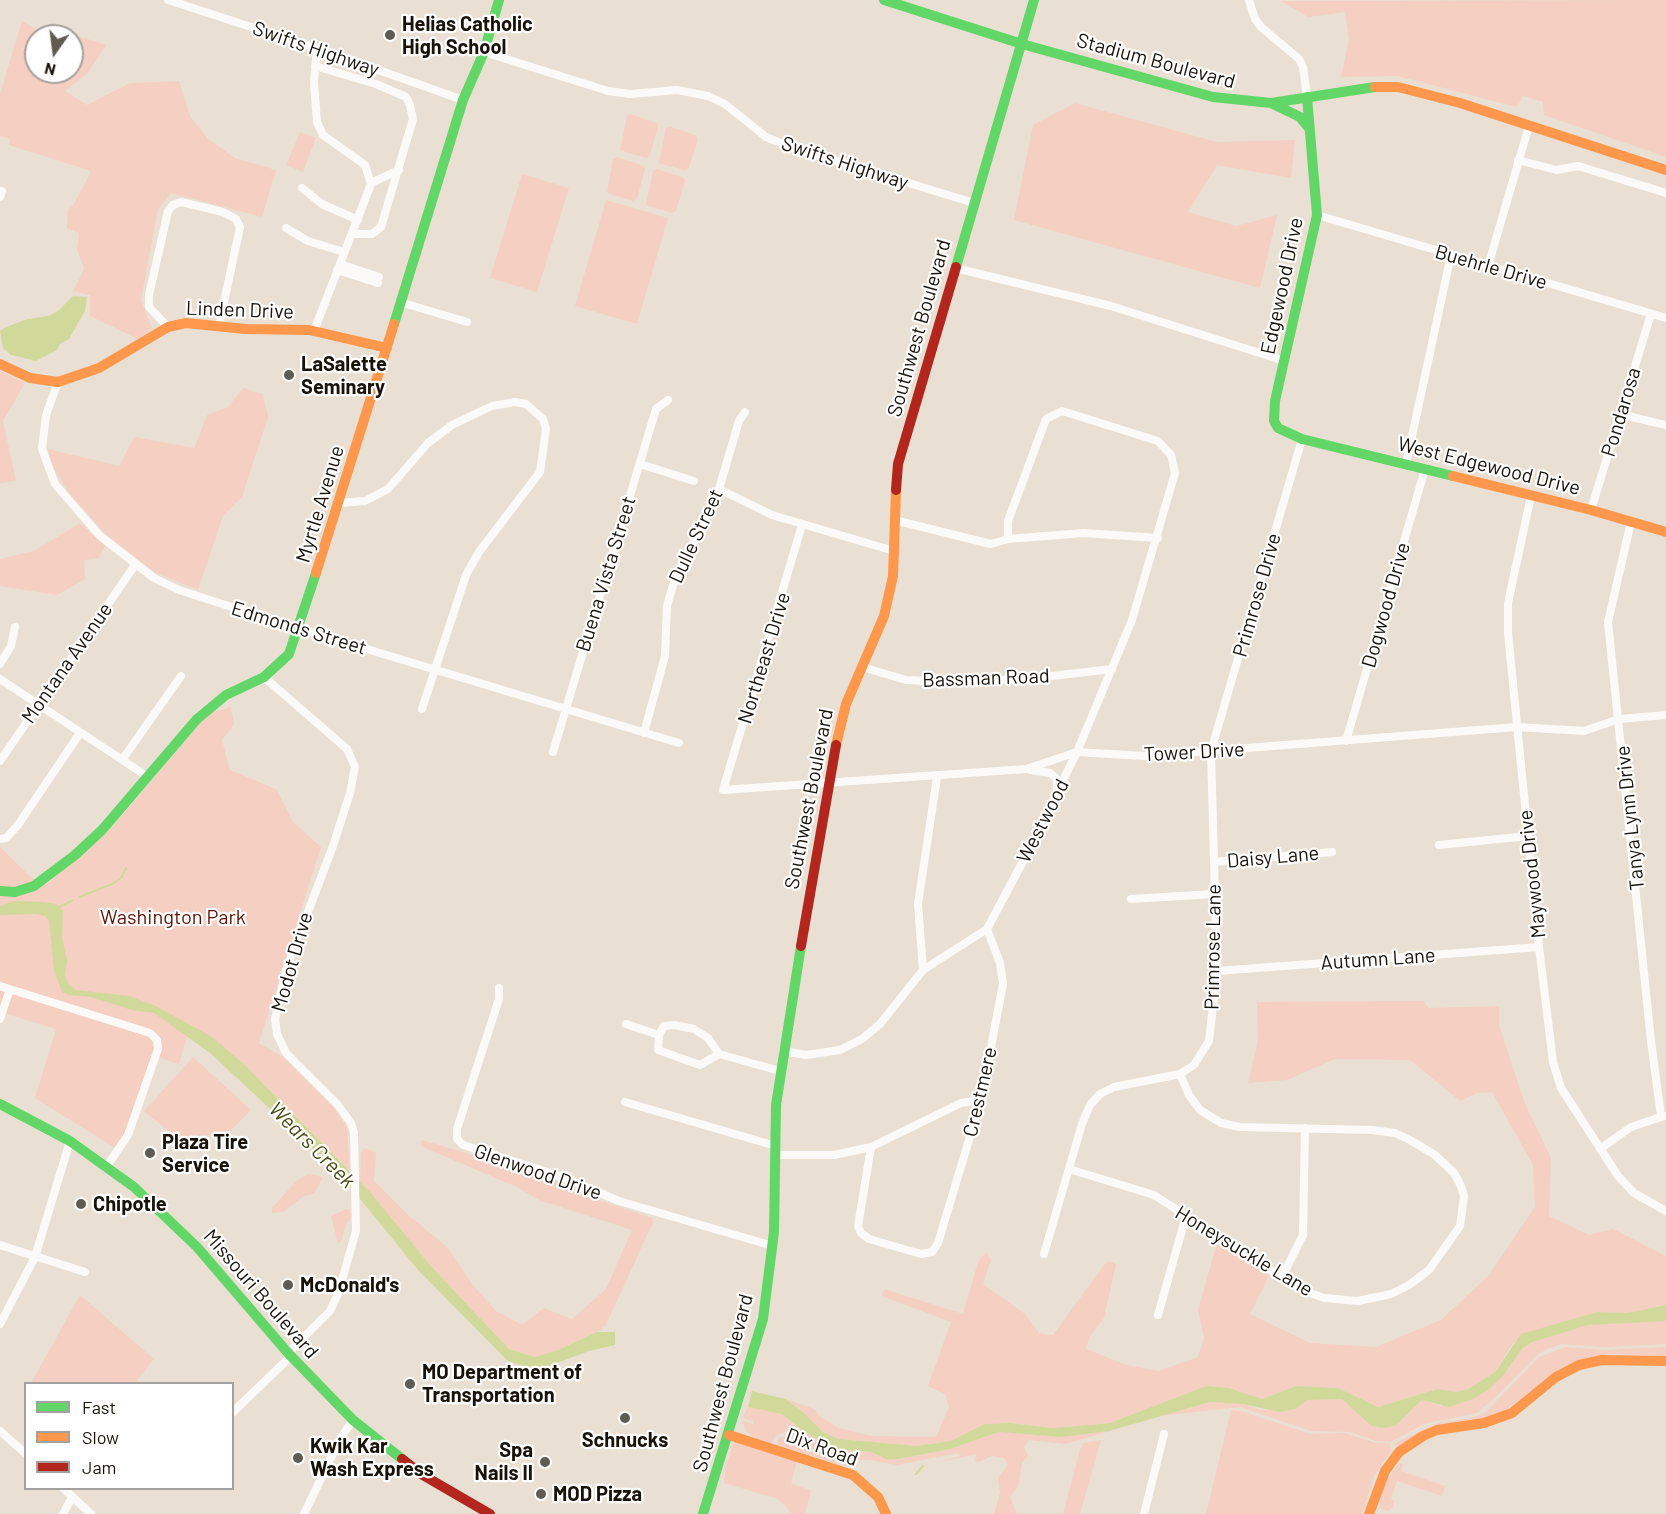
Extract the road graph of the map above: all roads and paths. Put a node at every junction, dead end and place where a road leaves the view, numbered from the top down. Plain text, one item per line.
1 (168, 0) edge
2 (499, 0) edge
3 (884, 0) edge
4 (1034, 0) edge
5 (1250, 0) edge
6 (1022, 44) junction
7 (317, 48) junction
8 (484, 52) junction
9 (315, 66) junction
10 (1307, 97) junction
11 (463, 100) junction
12 (1271, 103) junction
13 (1528, 126) junction
14 (1310, 130) junction
15 (1518, 160) junction
16 (399, 170) junction
17 (1666, 170) edge
18 (371, 183) junction
19 (302, 188) dead end
20 (1666, 193) edge
21 (974, 203) junction
22 (1317, 215) junction
23 (358, 220) junction
24 (286, 228) dead end
25 (352, 234) junction
26 (344, 252) junction
27 (1451, 255) junction
28 (1488, 266) junction
29 (339, 267) junction
30 (955, 268) junction
31 (379, 280) dead end
32 (400, 302) junction
33 (1652, 314) junction
34 (1666, 318) edge
35 (467, 322) dead end
36 (219, 326) junction
37 (168, 327) junction
38 (314, 331) junction
39 (387, 348) junction
40 (1285, 360) junction
41 (0, 364) edge
42 (58, 382) junction
43 (668, 400) dead end
44 (745, 412) dead end
45 (1619, 414) junction
46 (1666, 425) edge
47 (1302, 439) junction
48 (640, 464) junction
49 (1406, 464) junction
50 (1425, 469) junction
51 (694, 481) dead end
52 (719, 489) junction
53 (1531, 496) junction
54 (339, 503) junction
55 (1591, 510) junction
56 (894, 520) junction
57 (1631, 522) junction
58 (802, 525) junction
59 (1666, 532) edge
60 (1158, 538) junction
61 (1008, 539) junction
62 (894, 551) junction
63 (135, 565) junction
64 (15, 627) dead end
65 (300, 629) junction
66 (0, 664) edge
67 (862, 667) junction
68 (433, 669) junction
69 (1112, 669) junction
70 (181, 676) dead end
71 (264, 677) junction
72 (0, 679) edge
73 (38, 705) junction
74 (422, 708) dead end
75 (564, 710) junction
76 (1666, 715) edge
77 (1619, 719) junction
78 (1517, 727) junction
79 (80, 733) junction
80 (644, 734) junction
81 (1346, 741) junction
82 (679, 743) dead end
83 (553, 752) dead end
84 (1077, 752) junction
85 (1211, 752) junction
86 (122, 760) junction
87 (0, 761) edge
88 (1026, 769) junction
89 (148, 777) junction
90 (937, 777) junction
91 (828, 783) junction
92 (723, 790) joint
93 (1058, 793) junction
94 (1528, 836) junction
95 (0, 839) edge
96 (1439, 844) dead end
97 (1332, 852) dead end
98 (1214, 862) junction
99 (0, 891) edge
100 (1215, 894) junction
101 (1131, 899) dead end
102 (987, 929) junction
103 (1539, 947) junction
104 (923, 970) junction
105 (1217, 971) junction
106 (0, 987) edge
107 (499, 988) dead end
108 (10, 990) junction
109 (0, 1019) edge
110 (626, 1024) dead end
111 (659, 1035) junction
112 (783, 1051) junction
113 (719, 1054) junction
114 (780, 1071) junction
115 (1180, 1074) junction
116 (981, 1100) junction
117 (625, 1102) dead end
118 (0, 1104) edge
119 (1664, 1116) edge
120 (1305, 1128) junction
121 (70, 1141) junction
122 (871, 1147) junction
123 (1600, 1149) junction
124 (776, 1151) junction
125 (107, 1166) junction
126 (1069, 1169) junction
127 (1666, 1211) edge
128 (1186, 1216) junction
129 (0, 1245) edge
130 (773, 1246) junction
131 (1044, 1254) dead end
132 (35, 1257) junction
133 (85, 1272) dead end
134 (1281, 1277) junction
135 (1158, 1315) dead end
136 (0, 1324) edge
137 (290, 1354) junction
138 (1666, 1361) edge
139 (234, 1411) edge
140 (734, 1418) junction
141 (353, 1420) junction
142 (0, 1431) edge
143 (1164, 1434) dead end
144 (729, 1435) junction
145 (756, 1443) junction
146 (24, 1452) edge
147 (65, 1490) edge
148 (72, 1497) junction
149 (63, 1514) edge
150 (91, 1514) edge
151 (304, 1514) edge
152 (490, 1514) edge
153 (704, 1514) edge
154 (886, 1514) edge
155 (1144, 1514) edge
156 (1369, 1514) edge

1 - 7 street, Swifts Highway
2 - 8 main road, Myrtle Avenue
3 - 6 main road, Stadium Boulevard
4 - 6 main road, Southwest Boulevard
5 - 10 street, Edgewood Drive
6 - 12 main road, Stadium Boulevard
6 - 21 main road, Southwest Boulevard
7 - 9 street
7 - 11 street, Swifts Highway
8 - 11 main road, Myrtle Avenue
8 - 21 street, Swifts Highway
9 - 16 street
9 - 18 street
10 - 12 main road, Stadium Boulevard
10 - 13 main road, Stadium Boulevard
10 - 14 main road, Edgewood Drive
11 - 32 main road, Myrtle Avenue
12 - 14 main road
13 - 15 street
13 - 17 main road, Stadium Boulevard
14 - 22 main road, Edgewood Drive
15 - 20 street
15 - 28 street
16 - 18 street
16 - 25 street
18 - 23 street
19 - 23 street
21 - 30 main road, Southwest Boulevard
22 - 27 street, Buehrle Drive
22 - 40 main road, Edgewood Drive
23 - 25 street
24 - 26 street
25 - 26 street
26 - 29 street
27 - 28 street, Buehrle Drive
27 - 49 street
28 - 33 street, Buehrle Drive
29 - 31 street
29 - 38 street
30 - 40 street
30 - 56 main road, Southwest Boulevard
32 - 35 street
32 - 39 main road, Myrtle Avenue
33 - 34 street, Buehrle Drive
33 - 45 street, Pondarosa
36 - 37 main road, Linden Drive
36 - 37 street
36 - 38 main road, Linden Drive
37 - 42 main road, Linden Drive
38 - 39 main road, Linden Drive
39 - 54 main road, Myrtle Avenue
40 - 47 main road, Edgewood Drive
41 - 42 main road, Linden Drive
42 - 63 street, Edmonds Street
43 - 48 street, Buena Vista Street
44 - 52 street, Dulle Street
45 - 46 street
45 - 55 street, Pondarosa
47 - 49 main road, West Edgewood Drive
47 - 85 street, Primrose Drive
48 - 51 street
48 - 75 street, Buena Vista Street
49 - 50 main road, West Edgewood Drive
50 - 53 main road, West Edgewood Drive
50 - 81 street, Dogwood Drive
52 - 58 street
52 - 80 street, Dulle Street
53 - 55 main road, West Edgewood Drive
53 - 78 street, Maywood Drive
54 - 65 main road, Myrtle Avenue
54 - 68 street
55 - 57 main road, West Edgewood Drive
56 - 61 street
56 - 62 main road, Southwest Boulevard
57 - 59 main road, West Edgewood Drive
57 - 77 street, Tanya Lynn Drive
58 - 62 street
58 - 92 street, Northeast Drive
60 - 61 street
60 - 61 street, Westwood
60 - 69 street, Westwood
62 - 67 main road, Southwest Boulevard
63 - 65 street, Edmonds Street
63 - 73 street, Montana Avenue
64 - 66 street
65 - 68 street, Edmonds Street
65 - 71 main road, Myrtle Avenue
67 - 69 street, Bassman Road
67 - 91 main road, Southwest Boulevard
68 - 74 street
68 - 75 street, Edmonds Street
69 - 84 street, Westwood
70 - 86 street
71 - 89 main road, Myrtle Avenue
71 - 137 street, Modot Drive
72 - 73 street
73 - 79 street
73 - 87 street, Montana Avenue
75 - 80 street, Edmonds Street
75 - 83 street, Buena Vista Street
76 - 77 street, Tower Drive
77 - 78 street, Tower Drive
77 - 119 street, Tanya Lynn Drive
78 - 81 street, Tower Drive
78 - 94 street, Maywood Drive
79 - 86 street
79 - 95 street
80 - 82 street, Edmonds Street
81 - 85 street, Tower Drive
84 - 85 street, Tower Drive
84 - 88 street, Tower Drive
84 - 93 street, Westwood
85 - 98 street, Primrose Lane
86 - 89 street
88 - 90 street, Tower Drive
88 - 93 street
89 - 99 main road, Myrtle Avenue
90 - 91 street, Tower Drive
90 - 104 street
91 - 92 street, Tower Drive
91 - 112 main road, Southwest Boulevard
93 - 102 street, Westwood
94 - 96 street
94 - 103 street, Maywood Drive
97 - 98 street, Daisy Lane
98 - 100 street, Primrose Lane
100 - 101 street
100 - 105 street, Primrose Lane
102 - 104 street, Westwood
102 - 116 street, Crestmere
103 - 105 street, Autumn Lane
103 - 123 street, Maywood Drive
104 - 112 street, Westwood
105 - 115 street, Primrose Lane
106 - 108 street
107 - 130 street, Glenwood Drive
108 - 109 street
108 - 125 street
110 - 111 street
111 - 113 street
111 - 113 street
112 - 114 main road, Southwest Boulevard
113 - 114 street
114 - 124 main road, Southwest Boulevard
115 - 120 street, Honeysuckle Lane
115 - 126 street
116 - 122 street
116 - 122 street, Crestmere
117 - 124 street
118 - 121 main road, Missouri Boulevard
119 - 123 street
120 - 134 street
120 - 134 street, Honeysuckle Lane
121 - 125 main road, Missouri Boulevard
121 - 132 street
122 - 124 street
123 - 127 street, Maywood Drive
124 - 130 main road, Southwest Boulevard
125 - 137 main road, Missouri Boulevard
126 - 128 street, Honeysuckle Lane
126 - 131 street
128 - 134 street, Honeysuckle Lane
128 - 135 street
129 - 132 street
130 - 140 main road, Southwest Boulevard
132 - 133 street
132 - 136 street
137 - 139 street, Modot Drive
137 - 141 main road, Missouri Boulevard
138 - 156 main road
140 - 144 main road, Southwest Boulevard
140 - 145 main road
141 - 151 street
141 - 152 main road, Missouri Boulevard
142 - 146 street
143 - 155 street
144 - 145 main road, Dix Road
144 - 153 main road, Southwest Boulevard
145 - 154 main road, Dix Road
147 - 148 street
148 - 149 street
148 - 150 street

